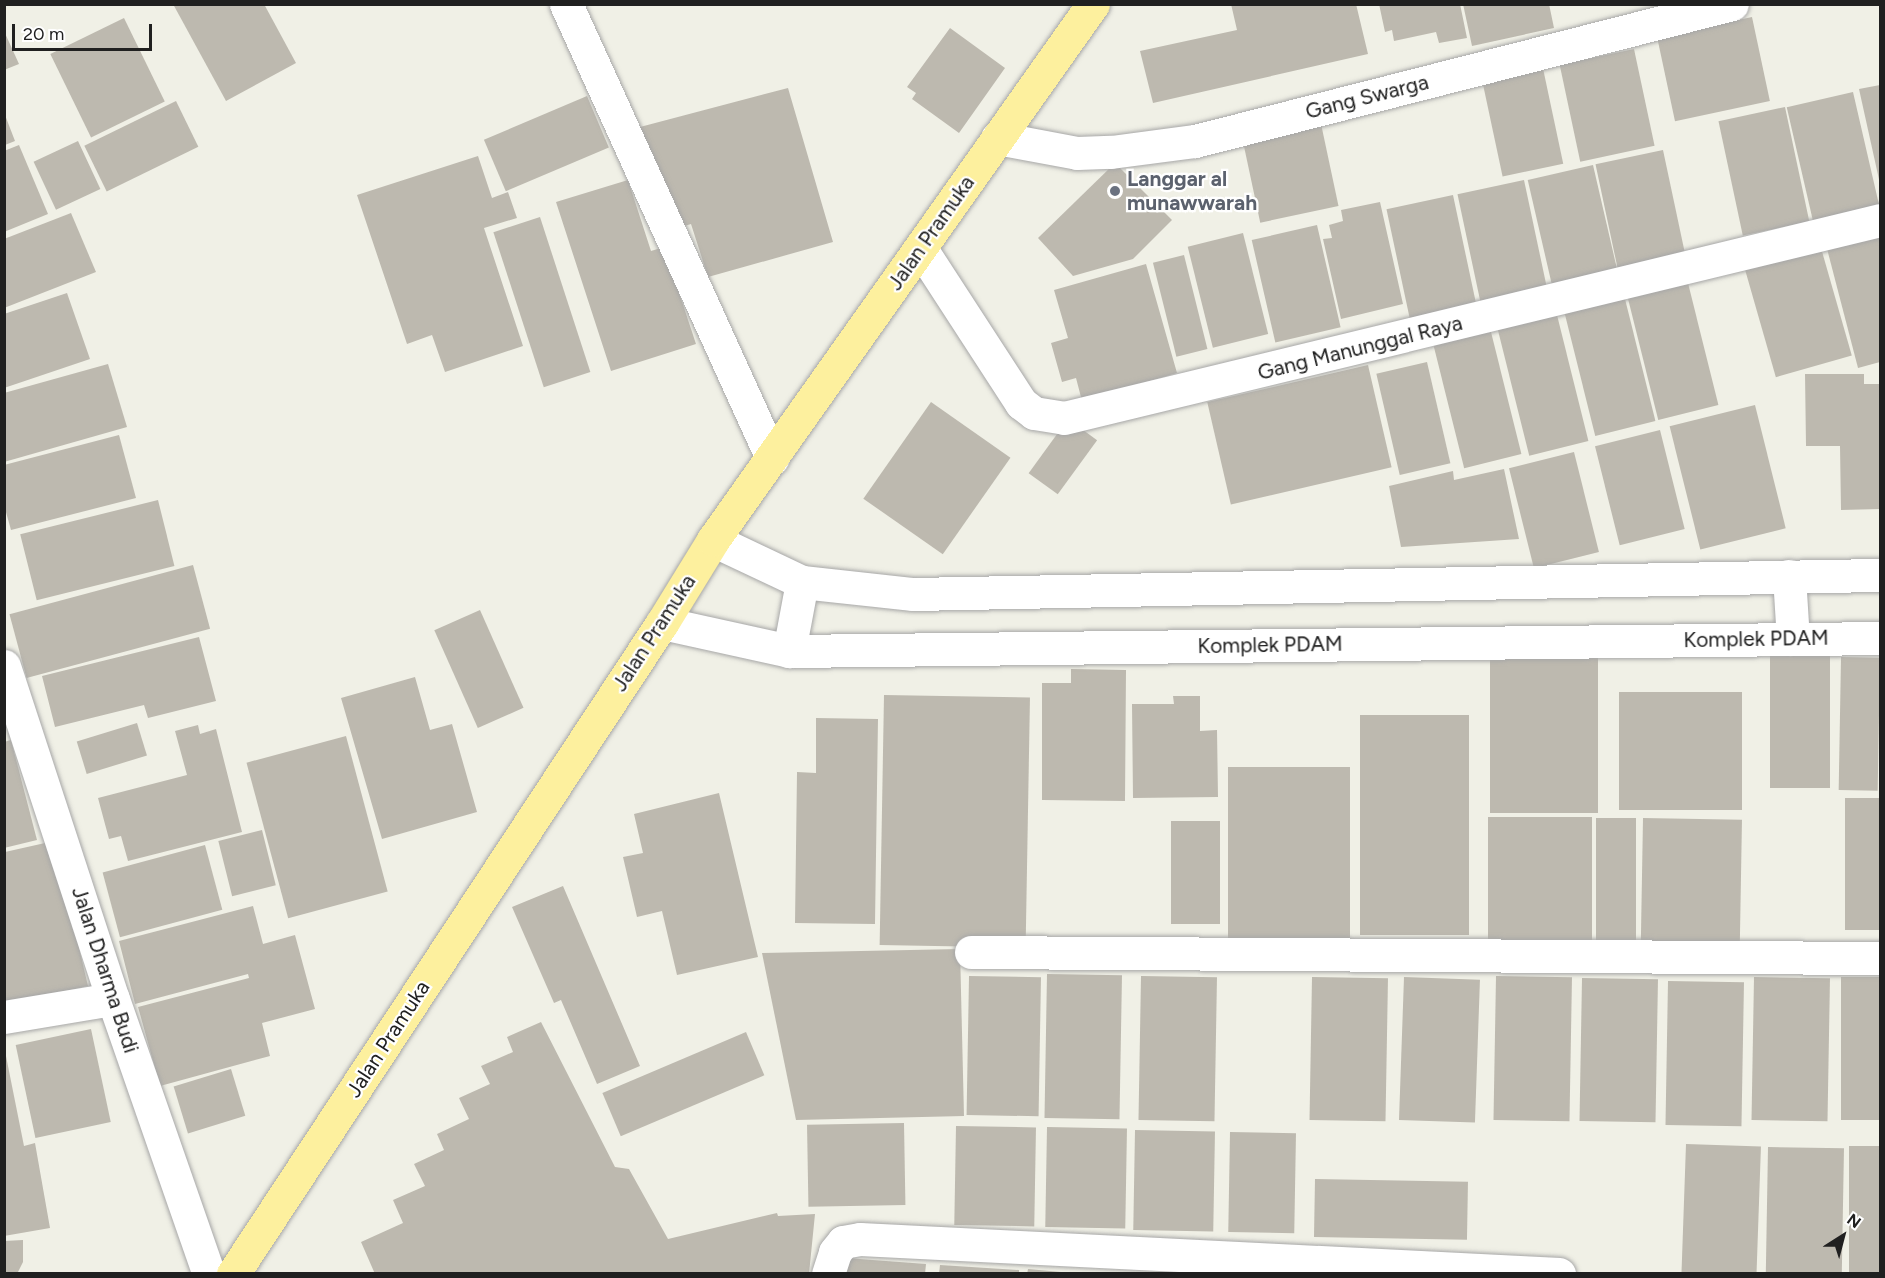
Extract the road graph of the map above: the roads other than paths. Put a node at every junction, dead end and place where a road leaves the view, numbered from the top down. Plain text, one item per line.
1 (566, 4) edge
2 (1093, 4) edge
3 (1732, 4) edge
4 (997, 138) junction
5 (1881, 220) edge
6 (921, 249) junction
7 (772, 458) junction
8 (713, 540) junction
9 (1789, 576) junction
10 (1881, 576) edge
11 (802, 582) junction
12 (662, 623) junction
13 (1881, 638) edge
14 (1793, 639) junction
15 (789, 651) junction
16 (4, 666) edge
17 (12, 705) edge
18 (971, 952) dead end
19 (1881, 958) edge
20 (113, 999) junction
21 (4, 1017) edge
22 (208, 1274) edge
23 (233, 1274) edge
24 (828, 1274) edge
25 (1559, 1274) edge

1 - 7 street
2 - 4 main road, Jalan Pramuka
3 - 4 street, Gang Swarga
4 - 6 main road, Jalan Pramuka
5 - 6 street, Gang Manunggal Raya
6 - 7 main road, Jalan Pramuka
7 - 8 main road, Jalan Pramuka
8 - 11 street
8 - 12 main road, Jalan Pramuka
9 - 10 street
9 - 11 street
9 - 14 street
11 - 15 street
12 - 15 street, Komplek PDAM
12 - 23 main road, Jalan Pramuka
13 - 14 street, Komplek PDAM
14 - 15 street, Komplek PDAM
16 - 17 street, Jalan Dharma Budi
17 - 20 street, Jalan Dharma Budi
18 - 19 street
20 - 21 street
20 - 22 street, Jalan Dharma Budi
24 - 25 street

